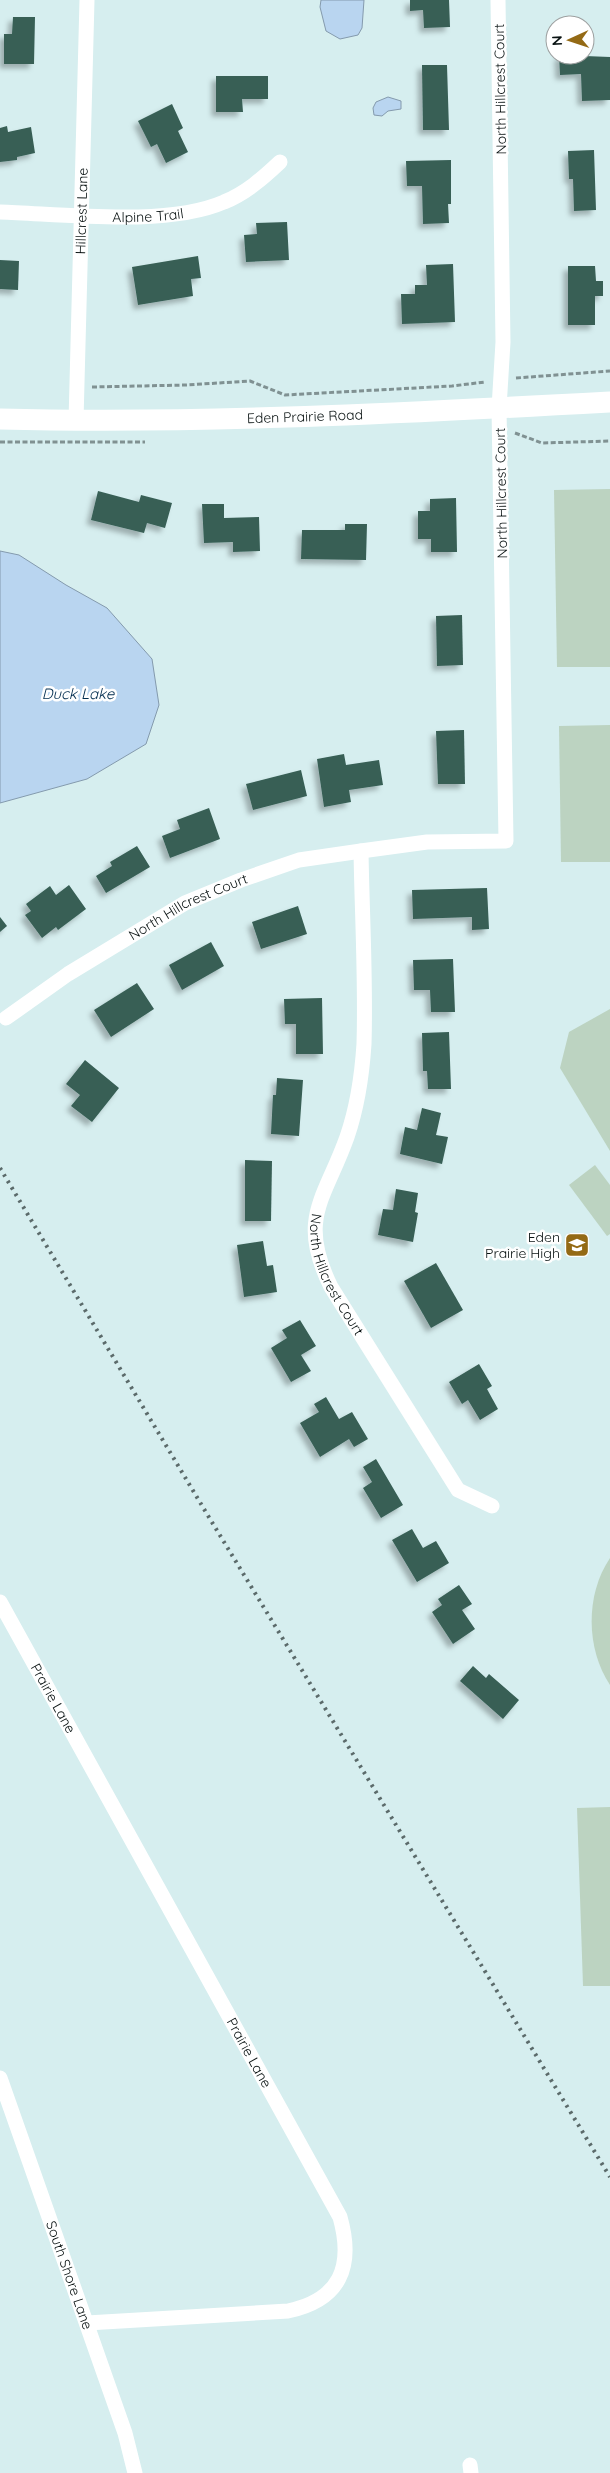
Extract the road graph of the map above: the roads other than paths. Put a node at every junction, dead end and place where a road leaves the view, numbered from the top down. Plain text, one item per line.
1 (87, 0) edge
2 (498, 0) edge
3 (280, 162) dead end
4 (0, 212) edge
5 (82, 215) junction
6 (610, 402) edge
7 (499, 408) junction
8 (0, 419) edge
9 (76, 421) junction
10 (361, 851) junction
11 (6, 1018) dead end
12 (492, 1506) dead end
13 (0, 1602) edge
14 (0, 2078) edge
15 (87, 2323) junction
16 (135, 2473) edge

1 - 5 street, Hillcrest Lane
2 - 7 street, North Hillcrest Court
3 - 5 street, Alpine Trail
4 - 5 street, Alpine Trail
5 - 9 street, Hillcrest Lane
6 - 7 main road, Eden Prairie Road
7 - 9 main road, Eden Prairie Road
7 - 10 street, North Hillcrest Court
8 - 9 main road, Eden Prairie Road
10 - 11 street, North Hillcrest Court
10 - 12 street, North Hillcrest Court
13 - 15 street, Prairie Lane
14 - 15 street, South Shore Lane
15 - 16 street, South Shore Lane

